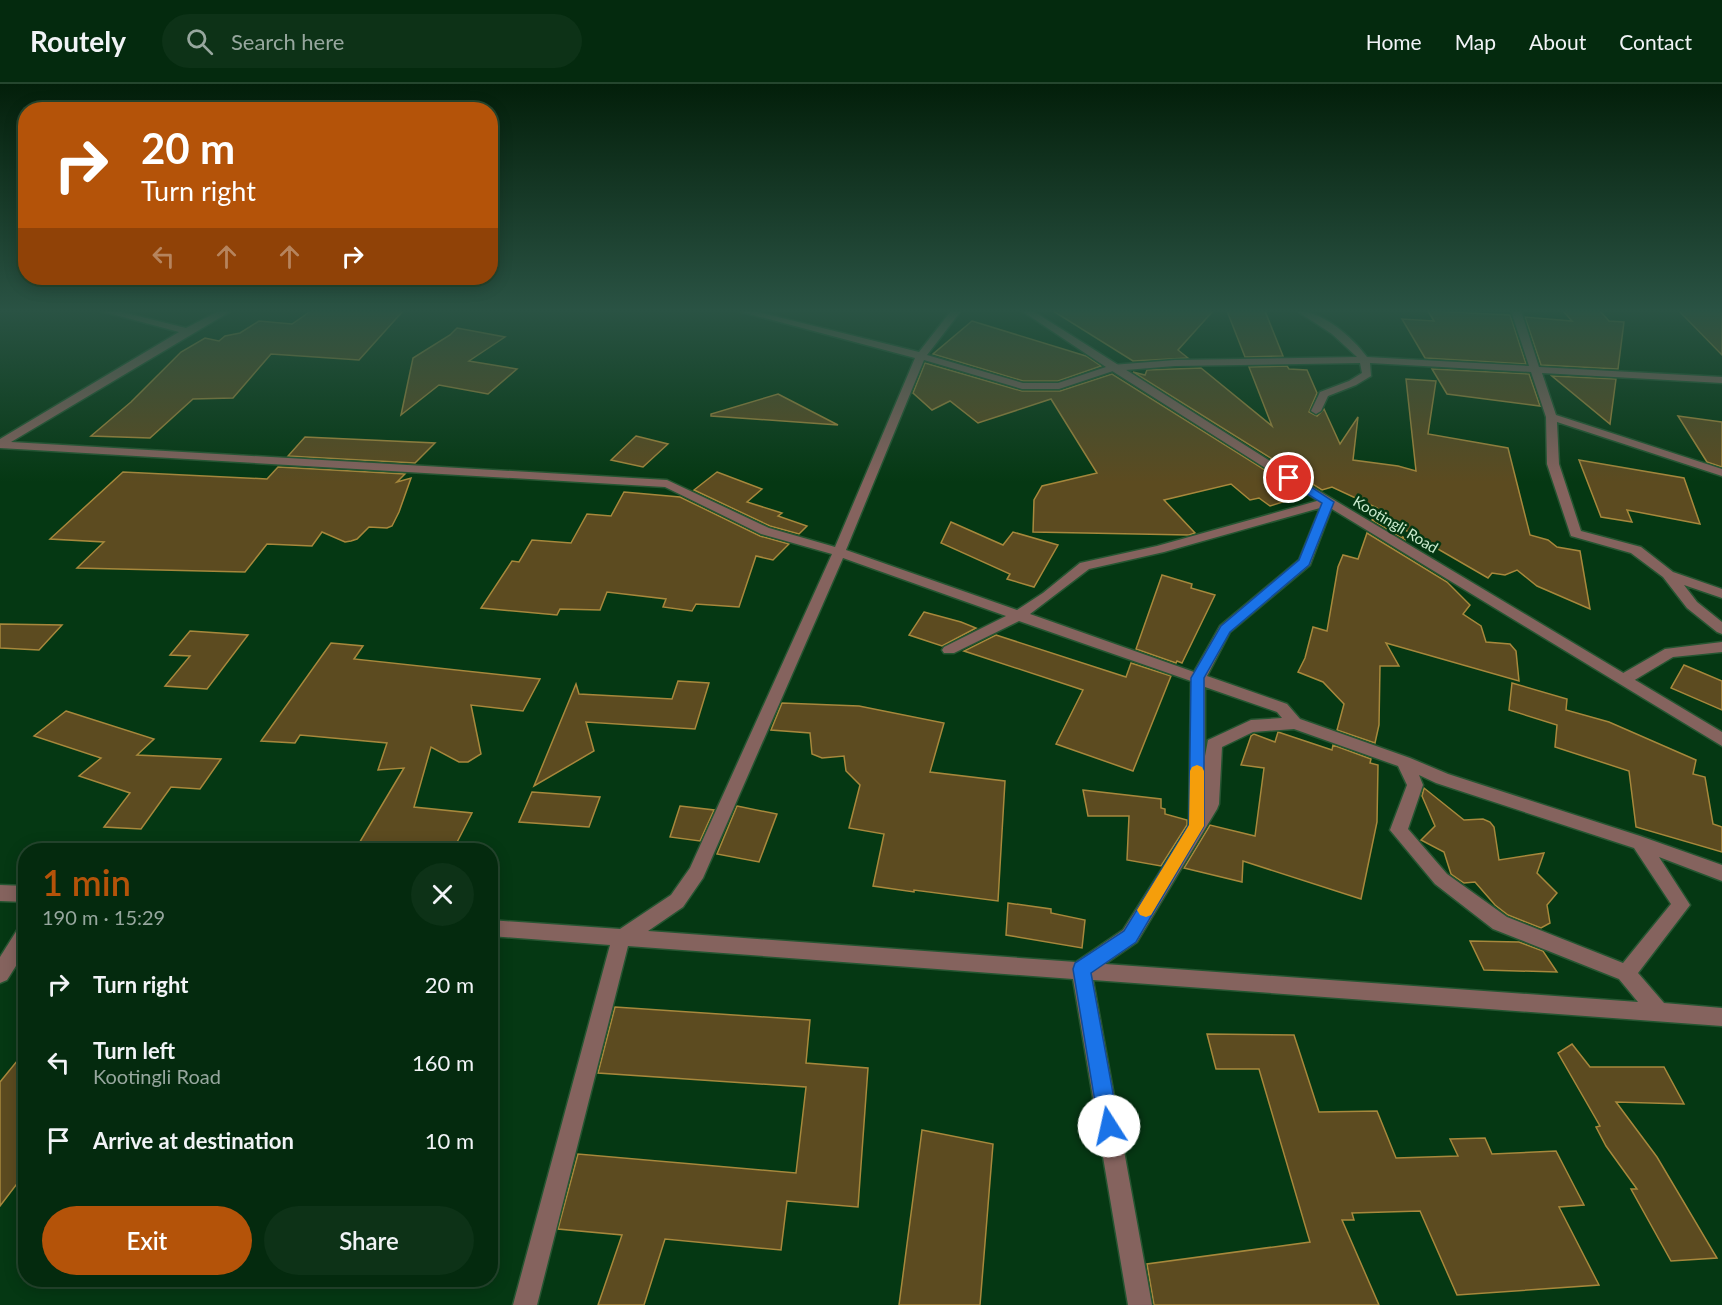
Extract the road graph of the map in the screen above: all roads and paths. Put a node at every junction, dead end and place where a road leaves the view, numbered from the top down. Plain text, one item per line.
1 (126, 368) edge
2 (916, 368) edge
3 (961, 368) edge
4 (1112, 368) joint
5 (1366, 368) edge
6 (1488, 368) edge
7 (1534, 368) edge
8 (1535, 371) junction
9 (1722, 380) edge
10 (1316, 411) dead end
11 (1551, 417) junction
12 (0, 444) edge
13 (1722, 473) edge
14 (1328, 502) junction
15 (839, 552) junction
16 (1668, 574) junction
17 (1722, 594) edge
18 (1019, 615) junction
19 (1722, 629) edge
20 (1722, 647) edge
21 (949, 650) dead end
22 (1198, 678) junction
23 (1623, 680) junction
24 (1294, 723) junction
25 (1722, 740) edge
26 (1404, 762) junction
27 (1197, 826) junction
28 (1640, 843) junction
29 (1722, 873) edge
30 (0, 893) edge
31 (18, 894) edge
32 (498, 929) edge
33 (621, 939) junction
34 (18, 946) edge
35 (1081, 969) junction
36 (1626, 973) junction
37 (0, 974) edge
38 (1660, 1013) junction
39 (1722, 1017) edge
40 (525, 1305) edge
41 (1140, 1305) edge

1 - 12 street
2 - 15 street
3 - 4 street
4 - 14 street, Kootingli Road
5 - 10 street
6 - 8 street
7 - 8 street
8 - 9 street
8 - 11 street
11 - 13 street
11 - 16 street
12 - 15 street
14 - 18 street
14 - 22 street
14 - 23 street, Kootingli Road
15 - 18 street
15 - 33 street
16 - 17 street
16 - 19 street
18 - 21 street
18 - 22 street
20 - 23 street
22 - 24 street
22 - 27 street
23 - 25 street, Kootingli Road
24 - 26 street
24 - 27 street
26 - 28 street
26 - 36 street
27 - 35 street
28 - 29 street
28 - 36 street
30 - 31 street
32 - 33 street
33 - 35 street
33 - 40 street
34 - 37 street
35 - 38 street
35 - 41 street
36 - 38 street
38 - 39 street

